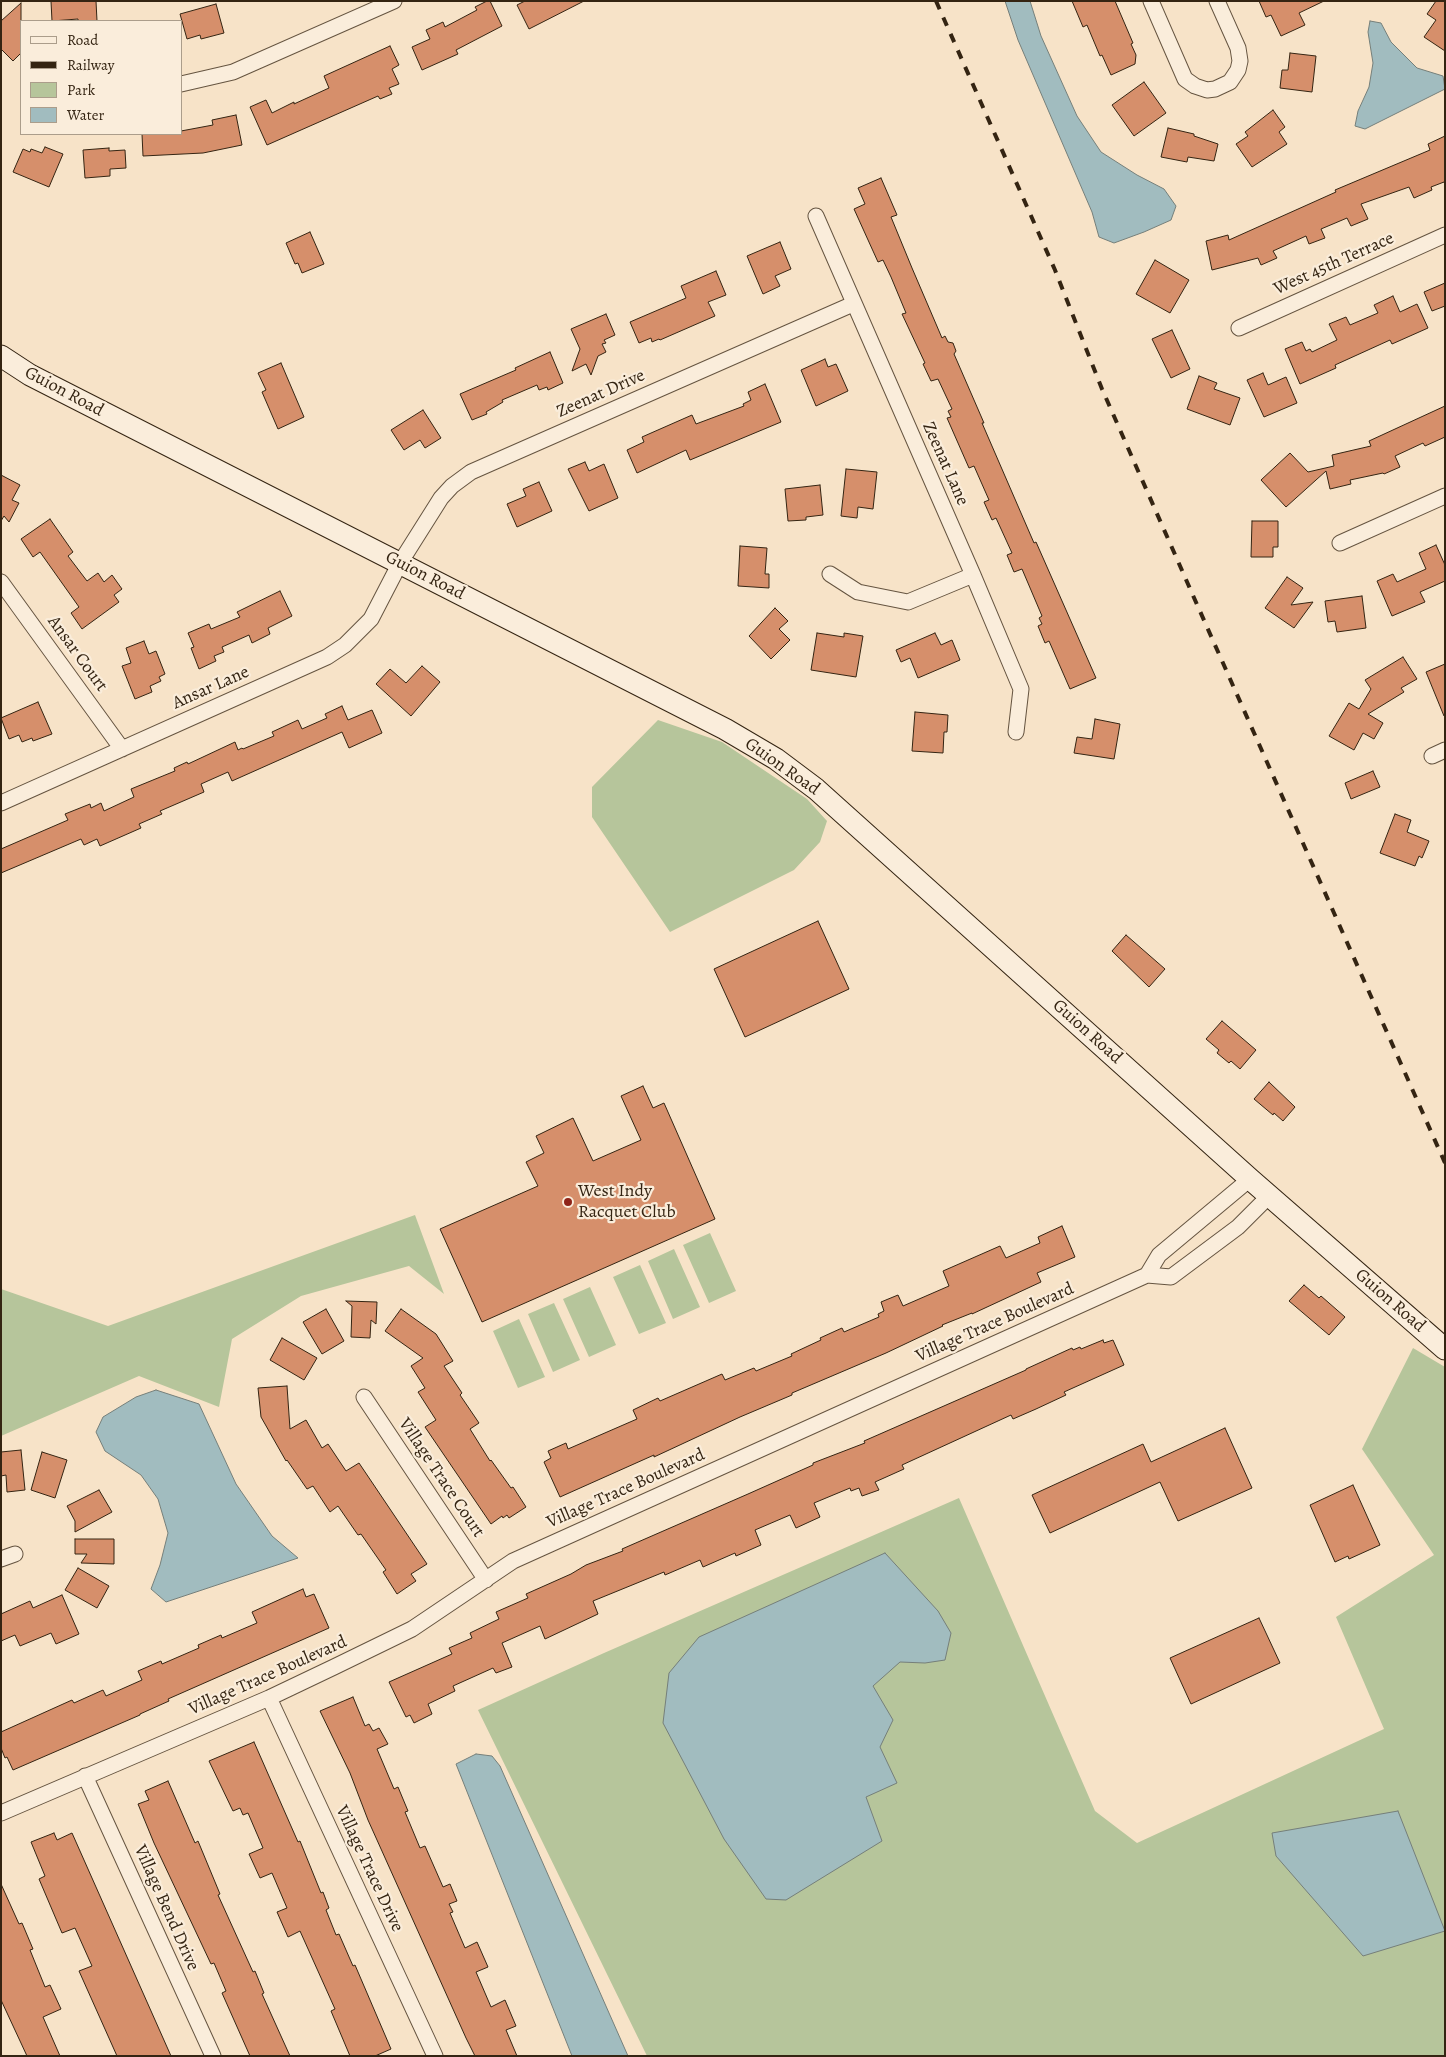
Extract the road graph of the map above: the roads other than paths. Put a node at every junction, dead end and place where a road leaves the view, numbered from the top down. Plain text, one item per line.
1 (394, 1) edge
2 (1151, 1) edge
3 (1217, 1) edge
4 (182, 84) edge
5 (816, 216) dead end
6 (1445, 235) edge
7 (853, 304) junction
8 (1239, 328) dead end
9 (1, 356) edge
10 (1445, 496) edge
11 (1340, 543) dead end
12 (400, 563) junction
13 (830, 574) dead end
14 (973, 575) junction
15 (1, 582) edge
16 (1016, 732) dead end
17 (122, 749) junction
18 (1, 803) edge
19 (1250, 1180) junction
20 (1269, 1196) junction
21 (1147, 1275) junction
22 (1445, 1349) edge
23 (364, 1397) dead end
24 (486, 1580) junction
25 (269, 1698) junction
26 (85, 1776) junction
27 (1, 1813) edge
28 (213, 2056) edge
29 (435, 2056) edge

1 - 4 street
2 - 3 street
5 - 7 street, Zeenat Lane
6 - 8 street, West 45th Terrace
7 - 12 street, Zeenat Drive
7 - 14 street, Zeenat Lane
9 - 12 street, Guion Road
10 - 11 street
12 - 17 street, Ansar Lane
12 - 19 street, Guion Road
13 - 14 street
14 - 16 street, Zeenat Lane
15 - 17 street, Ansar Court
17 - 18 street, Ansar Lane
19 - 20 street, Guion Road
19 - 21 street
20 - 21 street
20 - 22 street, Guion Road
21 - 24 street, Village Trace Boulevard
23 - 24 street, Village Trace Court
24 - 25 street, Village Trace Boulevard
25 - 26 street, Village Trace Boulevard
25 - 29 street, Village Trace Drive
26 - 27 street, Village Trace Boulevard
26 - 28 street, Village Bend Drive

